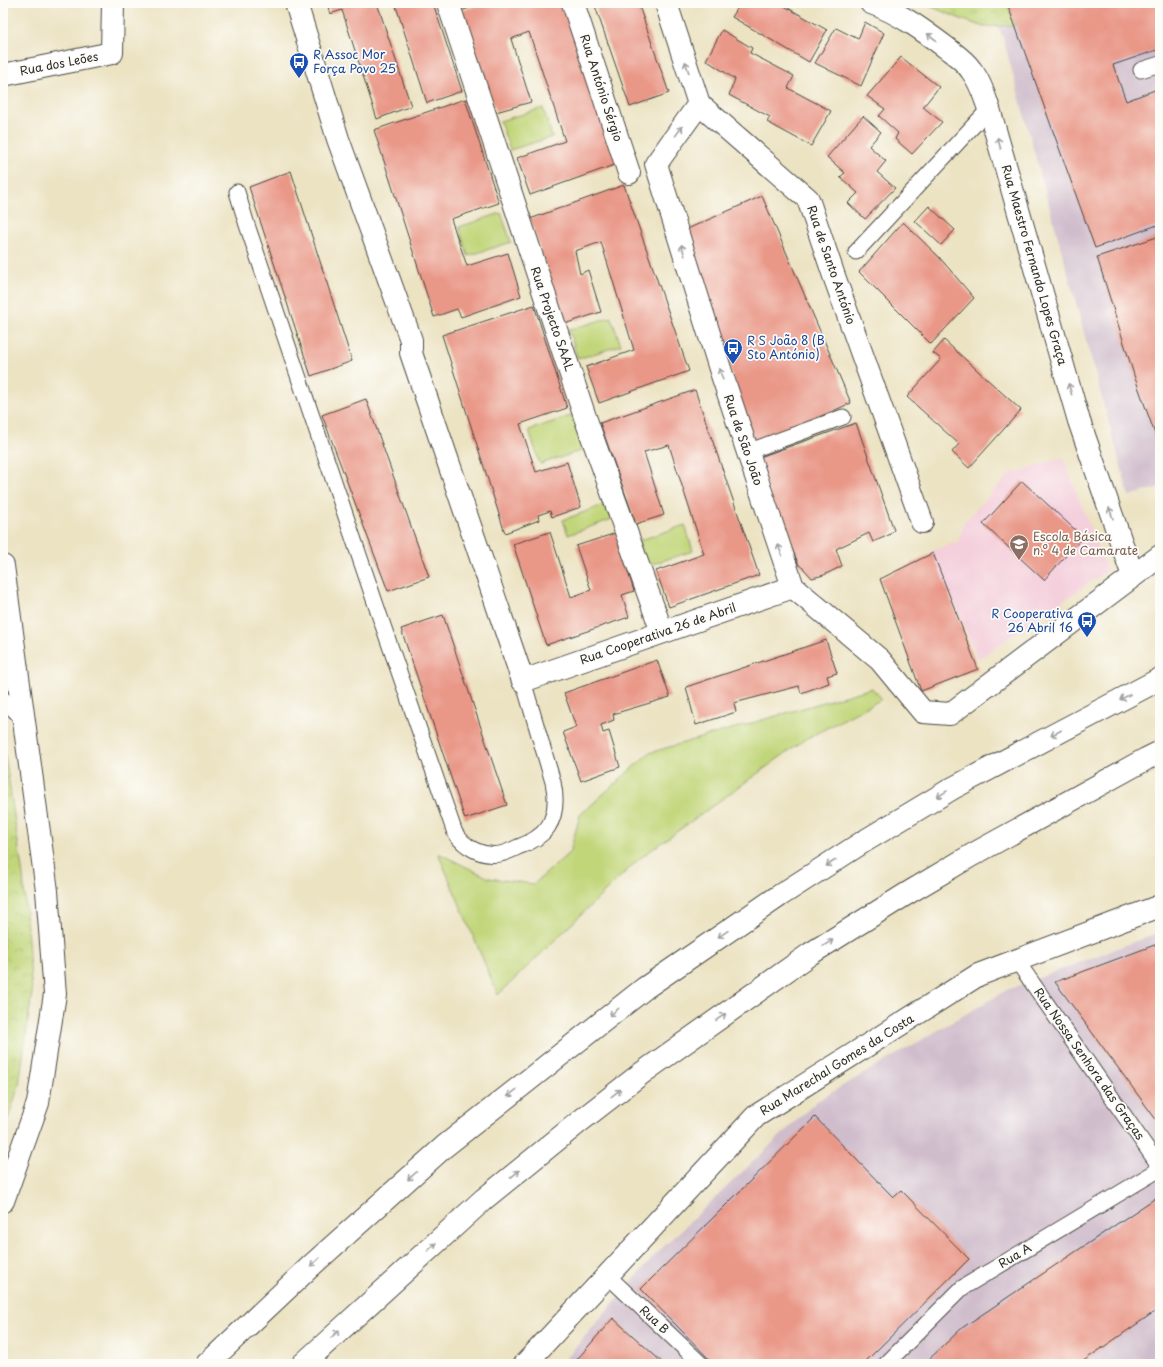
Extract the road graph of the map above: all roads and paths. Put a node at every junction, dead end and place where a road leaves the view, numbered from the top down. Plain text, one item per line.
1 (113, 3) edge
2 (296, 3) edge
3 (448, 3) edge
4 (573, 3) edge
5 (666, 3) edge
6 (871, 3) edge
7 (1160, 64) edge
8 (1141, 70) dead end
9 (3, 75) edge
10 (699, 104) junction
11 (989, 109) junction
12 (629, 173) dead end
13 (237, 192) dead end
14 (856, 252) dead end
15 (844, 417) dead end
16 (747, 452) junction
17 (922, 522) dead end
18 (1160, 556) edge
19 (3, 566) edge
20 (1133, 576) junction
21 (793, 587) junction
22 (662, 632) junction
23 (1160, 679) edge
24 (522, 681) junction
25 (3, 699) edge
26 (23, 719) junction
27 (1160, 752) edge
28 (1160, 906) edge
29 (1017, 961) junction
30 (1160, 1168) edge
31 (3, 1201) edge
32 (608, 1276) junction
33 (207, 1364) edge
34 (303, 1364) edge
35 (525, 1364) edge
36 (701, 1364) edge
37 (886, 1364) edge

1 - 9 main road, Rua dos Leões
2 - 24 main road
3 - 22 main road, Rua Projecto SAAL
4 - 12 main road, Rua António Sérgio
10 -> 5 main road
11 -> 6 main road, Rua Maestro Fernando Lopes Graça
7 - 8 lane
16 -> 10 main road, Rua de São João
10 - 17 main road, Rua de Santo António
11 - 14 lane
20 -> 11 main road, Rua Maestro Fernando Lopes Graça
13 - 24 lane
15 - 16 lane
21 -> 16 main road, Rua de São João
18 - 20 main road
19 - 26 main road
20 - 21 main road
21 - 22 main road, Rua Cooperativa 26 de Abril
22 - 24 main road, Rua Cooperativa 26 de Abril
23 -> 33 main road
25 - 26 lane
26 - 31 main road
34 -> 27 main road
28 - 29 main road, Rua Marechal Gomes da Costa
29 - 30 lane, Rua Nossa Senhora das Graças
29 - 32 main road, Rua Marechal Gomes da Costa
30 - 37 lane, Rua A
32 - 35 main road, Rua Marechal Gomes da Costa
32 - 36 lane, Rua B

